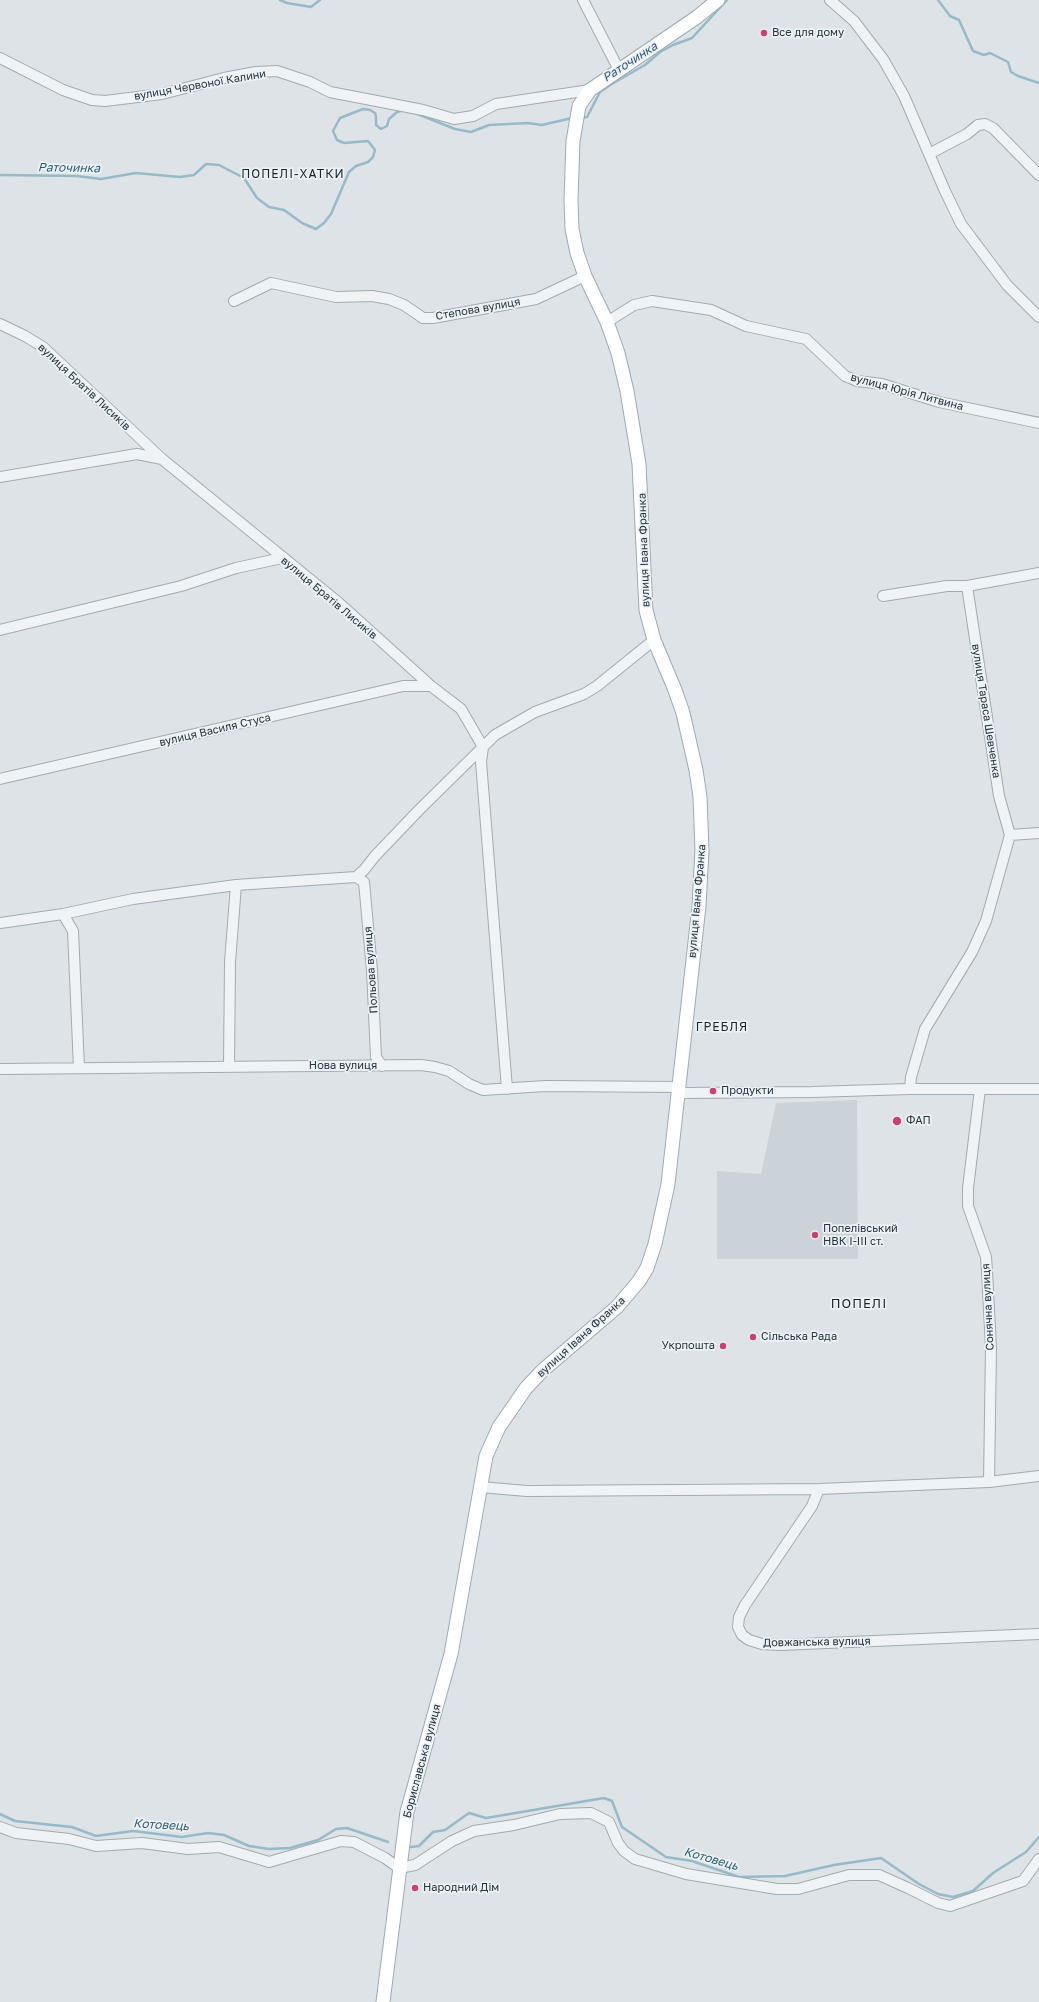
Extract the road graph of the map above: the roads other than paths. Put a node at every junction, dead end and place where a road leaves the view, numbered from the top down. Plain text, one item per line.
1 (583, 0) edge
2 (718, 0) edge
3 (830, 0) edge
4 (0, 58) edge
5 (619, 70) junction
6 (590, 90) junction
7 (929, 154) junction
8 (1039, 175) edge
9 (585, 276) junction
10 (234, 301) dead end
11 (1039, 317) edge
12 (607, 322) junction
13 (0, 324) edge
14 (1039, 423) edge
15 (162, 459) junction
16 (0, 477) edge
17 (282, 558) junction
18 (1039, 573) edge
19 (967, 586) junction
20 (883, 596) dead end
21 (0, 630) edge
22 (654, 640) junction
23 (431, 686) junction
24 (483, 747) junction
25 (0, 779) edge
26 (1039, 833) edge
27 (1010, 835) junction
28 (361, 877) junction
29 (236, 885) junction
30 (64, 914) junction
31 (0, 923) edge
32 (229, 1066) junction
33 (382, 1066) junction
34 (79, 1068) junction
35 (0, 1069) edge
36 (508, 1089) junction
37 (910, 1089) junction
38 (980, 1089) junction
39 (1039, 1089) edge
40 (680, 1090) junction
41 (1039, 1476) edge
42 (989, 1482) junction
43 (480, 1487) junction
44 (819, 1489) junction
45 (1039, 1634) edge
46 (451, 1654) joint
47 (0, 1827) edge
48 (1039, 1859) edge
49 (399, 1868) junction
50 (383, 2002) edge

1 - 5 street
2 - 5 main road, вулиця Івана Франка
3 - 7 street
4 - 6 street, вулиця Червоної Калини
5 - 6 main road, вулиця Івана Франка
6 - 9 main road, вулиця Івана Франка
7 - 8 street
7 - 11 street
9 - 10 street, Степова вулиця
9 - 12 main road, вулиця Івана Франка
12 - 14 street, вулиця Юрія Литвина
12 - 22 main road, вулиця Івана Франка
13 - 15 street, вулиця Братів Лисиків
15 - 16 street, вулиця Братів Лисиків
15 - 17 street, вулиця Братів Лисиків
17 - 21 street
17 - 23 street, вулиця Братів Лисиків
18 - 19 street
19 - 20 street
19 - 27 street, вулиця Тараса Шевченка
22 - 24 street
22 - 40 main road, вулиця Івана Франка
23 - 24 street, вулиця Братів Лисиків
23 - 25 street, вулиця Василя Стуса
24 - 28 street
24 - 36 street
26 - 27 street
27 - 37 street
28 - 29 street
28 - 33 street, Польова вулиця
29 - 30 street
29 - 32 street
30 - 31 street
30 - 34 street
32 - 33 street, Нова вулиця
32 - 34 street, Нова вулиця
33 - 36 street, Нова вулиця
34 - 35 street, Нова вулиця
36 - 40 street, Нова вулиця
37 - 38 street
37 - 40 street
38 - 39 street
38 - 42 street, Сонячна вулиця
40 - 43 main road, вулиця Івана Франка
41 - 42 street
42 - 44 street
43 - 44 street
43 - 46 main road, вулиця Івана Франка
44 - 45 street, Довжанська вулиця
46 - 49 main road, Бориславська вулиця
47 - 49 street
48 - 49 street
49 - 50 main road, Бориславська вулиця

